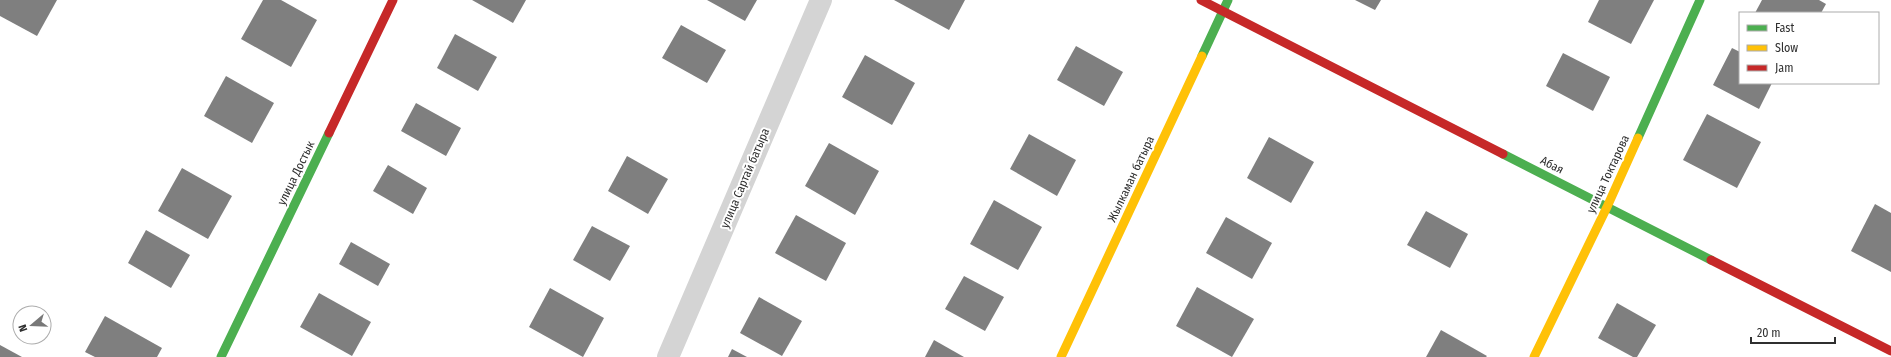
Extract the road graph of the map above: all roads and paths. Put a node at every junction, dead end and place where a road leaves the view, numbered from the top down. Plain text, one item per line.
1 (392, 0) edge
2 (821, 0) edge
3 (1201, 0) edge
4 (1228, 0) edge
5 (1700, 0) edge
6 (1223, 11) junction
7 (1607, 206) junction
8 (1891, 351) edge
9 (221, 357) edge
10 (668, 357) edge
11 (1061, 357) edge
12 (1534, 357) edge

1 - 9 street, улица Достык
2 - 10 street, улица Сартай батыра
3 - 6 street, Абая
4 - 6 street, Жылкаман батыра
5 - 7 street, улица Токтарова
6 - 7 street, Абая
6 - 11 street, Жылкаман батыра
7 - 8 street, Абая
7 - 12 street, улица Токтарова

